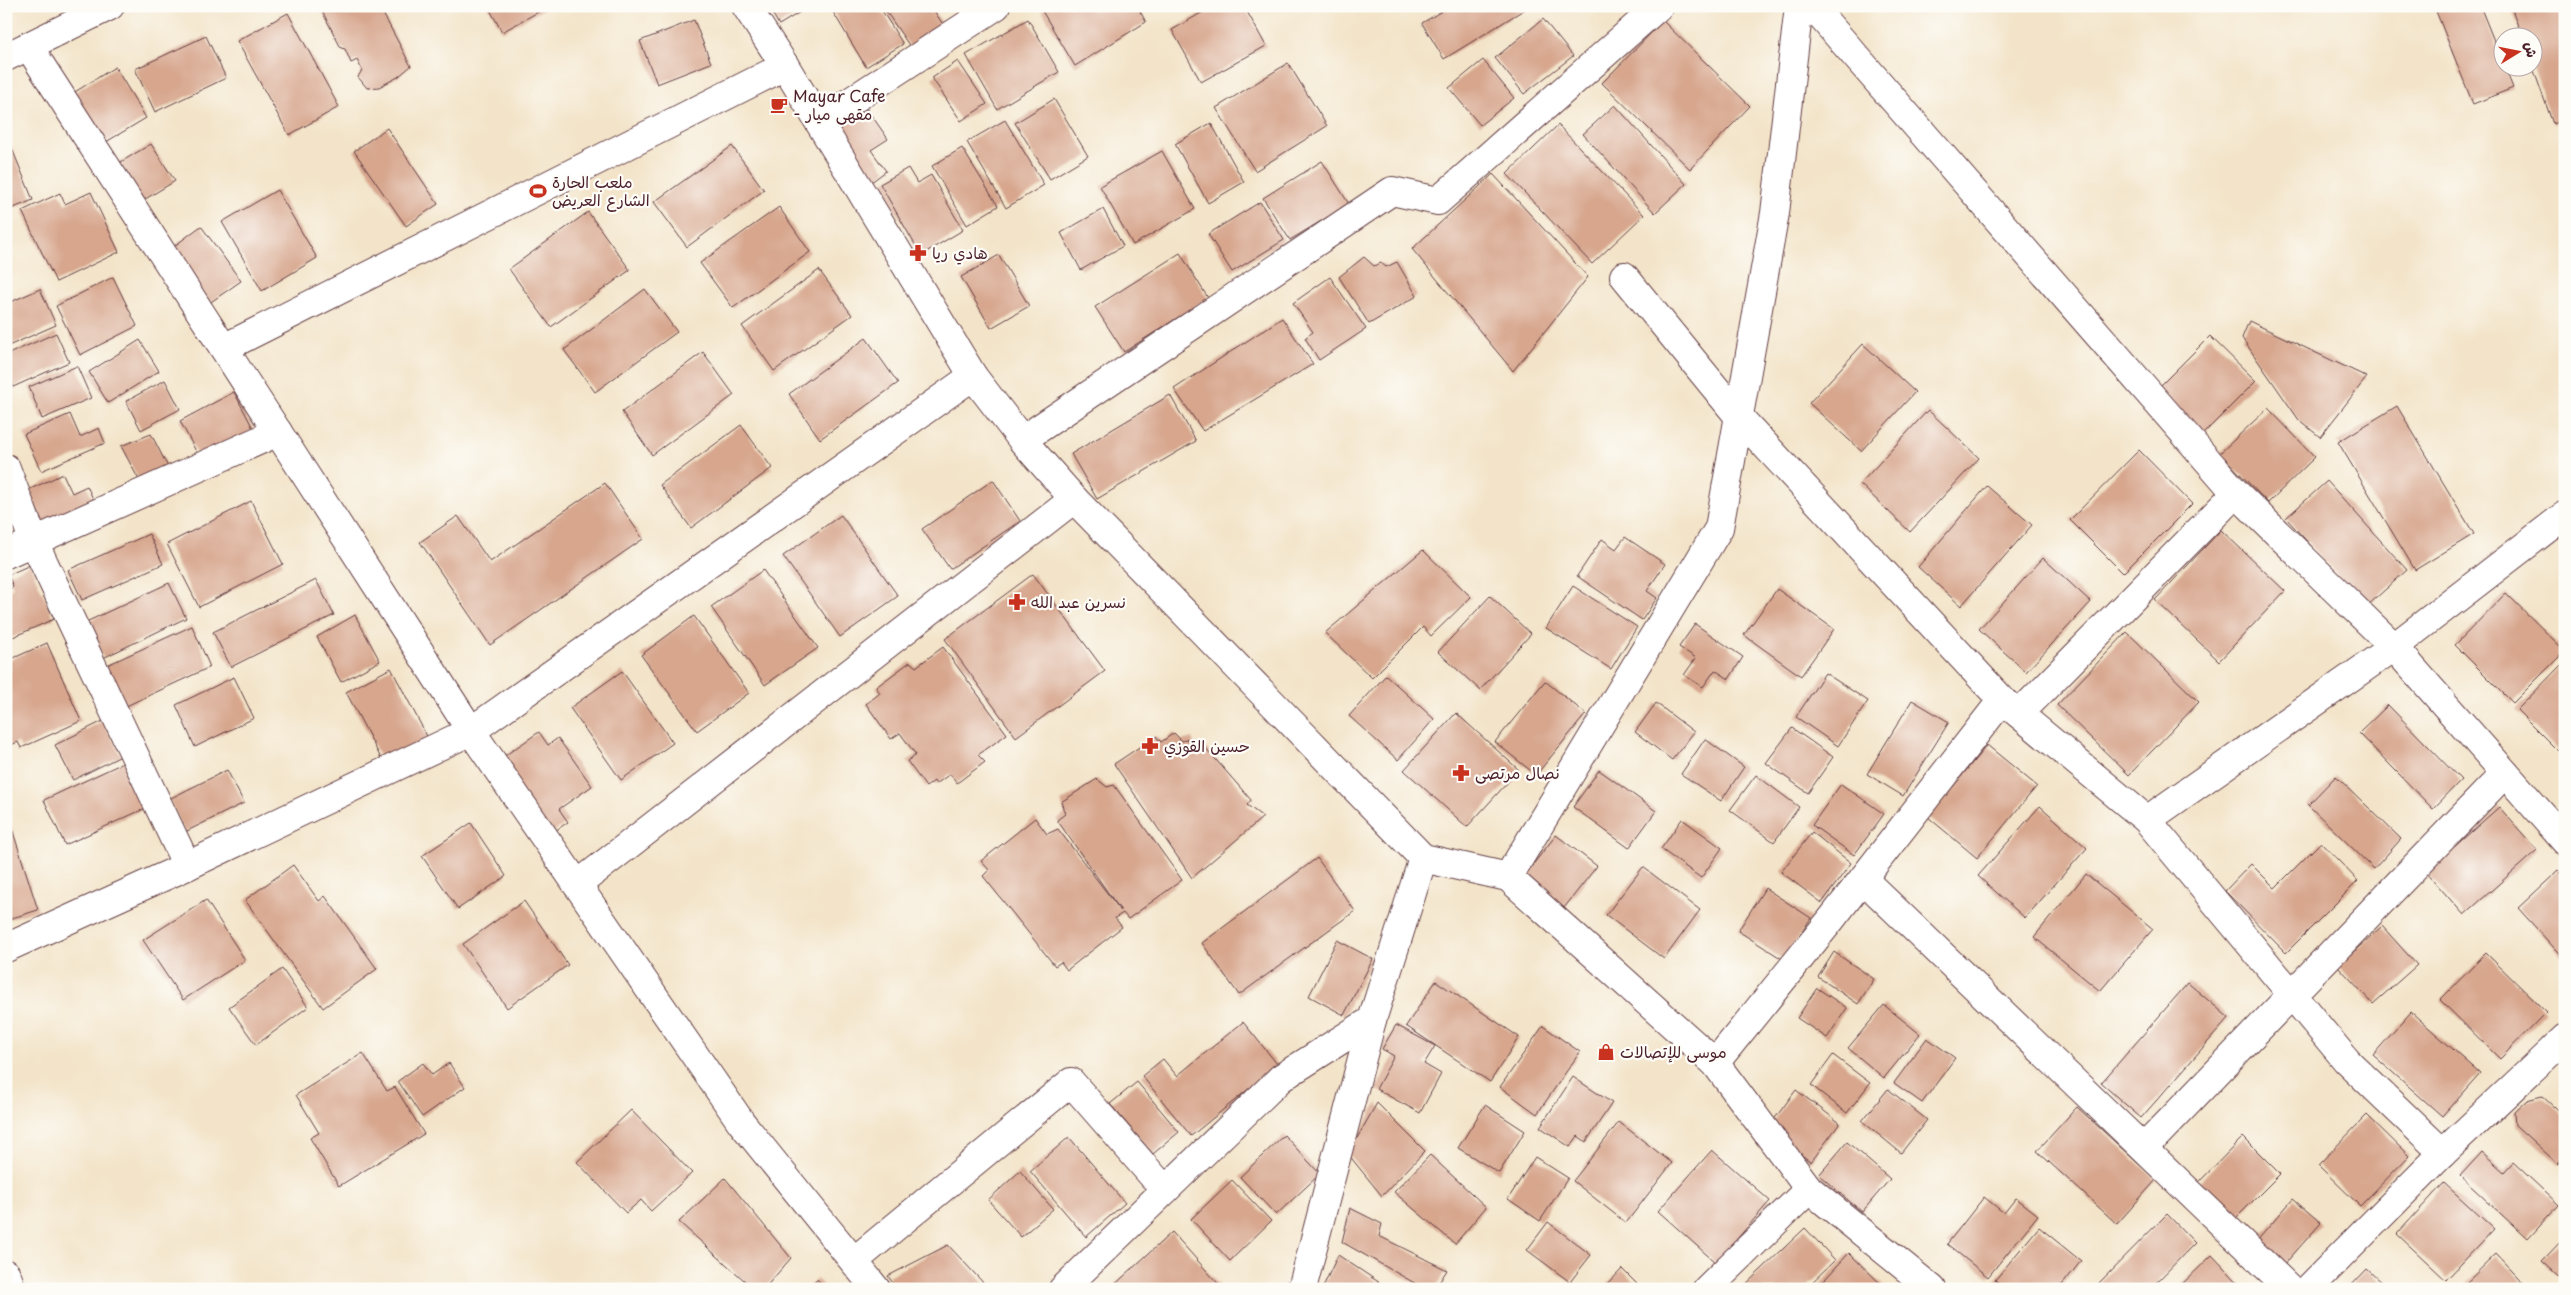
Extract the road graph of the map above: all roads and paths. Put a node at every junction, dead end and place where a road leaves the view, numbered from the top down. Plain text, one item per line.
1 (110, 6) edge
2 (746, 6) edge
3 (996, 6) edge
4 (1659, 6) edge
5 (1799, 6) edge
6 (1812, 6) edge
7 (18, 52) edge
8 (785, 66) junction
9 (819, 122) junction
10 (1624, 276) dead end
11 (224, 348) junction
12 (973, 376) junction
13 (1739, 417) junction
14 (278, 432) junction
15 (1022, 440) junction
16 (6, 468) edge
17 (2236, 493) junction
18 (1074, 499) junction
19 (2565, 515) edge
20 (34, 542) junction
21 (6, 554) edge
22 (2394, 647) junction
23 (2011, 707) junction
24 (470, 731) junction
25 (2505, 773) junction
26 (2147, 820) junction
27 (2565, 841) edge
28 (1422, 858) junction
29 (187, 866) junction
30 (1508, 877) junction
31 (1863, 879) junction
32 (577, 885) junction
33 (6, 948) edge
34 (2292, 995) junction
35 (1372, 1020) junction
36 (2565, 1038) edge
37 (1714, 1063) junction
38 (2144, 1148) junction
39 (2443, 1153) junction
40 (1809, 1188) junction
41 (1165, 1190) junction
42 (854, 1261) junction
43 (6, 1274) edge
44 (12, 1289) edge
45 (876, 1289) edge
46 (1063, 1289) edge
47 (1302, 1289) edge
48 (1707, 1289) edge
49 (1932, 1289) edge
50 (2290, 1289) edge
51 (2308, 1289) edge

1 - 7 street
2 - 8 street
3 - 9 street
4 - 15 street
5 - 13 street
6 - 17 street
7 - 11 street
8 - 9 street
8 - 11 street
9 - 12 street
10 - 13 street
11 - 14 street
12 - 15 street
12 - 24 street
13 - 23 street
13 - 30 street
14 - 20 street
14 - 24 street
15 - 18 street
16 - 20 street
17 - 22 street
17 - 23 street
18 - 28 street
18 - 32 street
19 - 22 street
20 - 21 street
20 - 29 street
22 - 25 street
22 - 26 street
23 - 26 street
23 - 31 street
24 - 29 street
24 - 32 street
25 - 27 street
25 - 34 street
26 - 34 street
28 - 30 street
28 - 35 street
29 - 33 street
30 - 37 street
31 - 37 street
31 - 38 street
32 - 42 street
34 - 38 street
34 - 39 street
35 - 41 street
35 - 47 street
36 - 39 street
37 - 40 street
38 - 50 street
39 - 51 street
40 - 48 street
40 - 49 street
41 - 42 street
41 - 46 street
42 - 45 street
43 - 44 street

